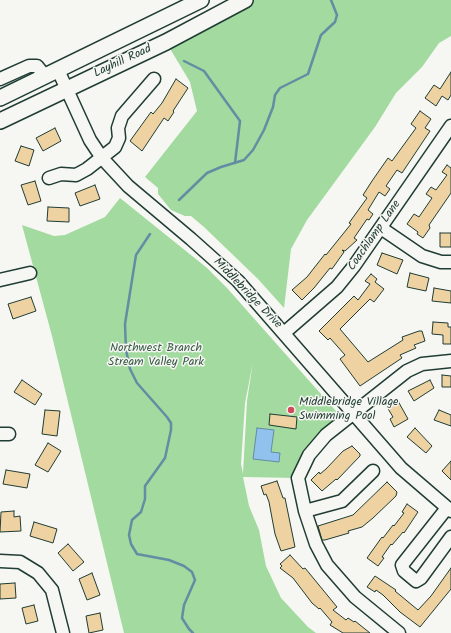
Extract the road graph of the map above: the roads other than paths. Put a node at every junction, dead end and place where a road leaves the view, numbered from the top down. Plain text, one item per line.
1 (201, 0) edge
2 (245, 0) edge
3 (51, 73) junction
4 (0, 79) edge
5 (154, 79) dead end
6 (66, 89) junction
7 (0, 98) edge
8 (0, 121) edge
9 (451, 126) edge
10 (102, 158) junction
11 (49, 178) dead end
12 (381, 228) junction
13 (451, 262) edge
14 (30, 273) dead end
15 (0, 280) edge
16 (284, 333) junction
17 (451, 361) edge
18 (353, 414) junction
19 (363, 426) junction
20 (326, 435) junction
21 (373, 471) dead end
22 (449, 509) edge
23 (305, 511) junction
24 (451, 537) edge
25 (0, 560) edge
26 (63, 633) edge
27 (399, 633) edge

1 - 3 main road, Layhill Road
2 - 6 main road, Layhill Road
3 - 4 street
3 - 6 street, Middlebridge Drive
3 - 7 main road, Layhill Road
5 - 10 street
6 - 8 main road, Layhill Road
6 - 10 street, Middlebridge Drive
9 - 12 street, Coachlamp Lane
10 - 11 street
10 - 16 street, Middlebridge Drive
12 - 13 street
12 - 16 street, Coachlamp Lane
14 - 15 street
16 - 18 street, Middlebridge Drive
17 - 18 street
18 - 19 street, Middlebridge Drive
18 - 20 street
19 - 20 street
19 - 22 street, Middlebridge Drive
20 - 23 street
21 - 23 street
22 - 24 street
23 - 27 street
25 - 26 street

